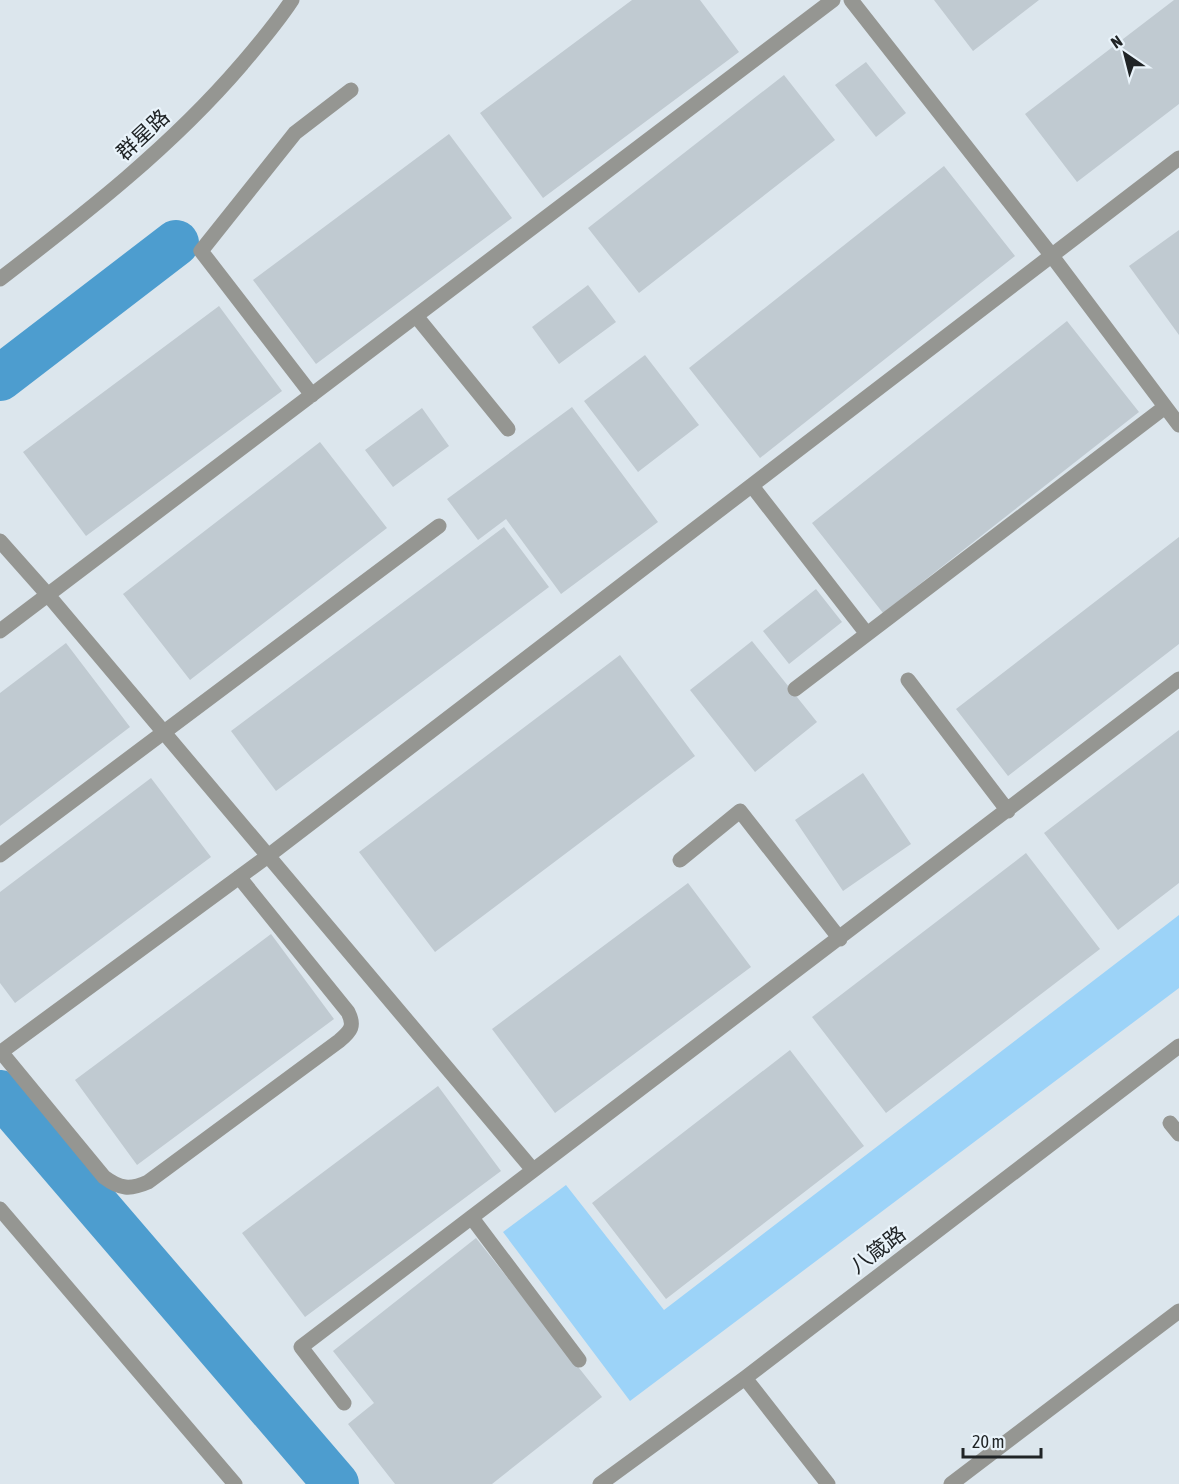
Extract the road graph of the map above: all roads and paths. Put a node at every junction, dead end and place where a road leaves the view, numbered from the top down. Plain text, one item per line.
1 (292, 0) edge
2 (851, 0) edge
3 (830, 1) edge
4 (351, 90) dead end
5 (1179, 158) edge
6 (1052, 256) junction
7 (0, 279) edge
8 (416, 316) junction
9 (312, 395) junction
10 (1165, 407) junction
11 (1179, 425) edge
12 (508, 429) dead end
13 (752, 486) junction
14 (439, 526) dead end
15 (0, 541) edge
16 (48, 595) junction
17 (0, 632) edge
18 (867, 634) junction
19 (908, 680) dead end
20 (1179, 680) edge
21 (795, 689) dead end
22 (163, 732) junction
23 (1008, 811) junction
24 (0, 855) edge
25 (267, 855) junction
26 (680, 860) dead end
27 (239, 877) junction
28 (840, 939) junction
29 (1179, 1046) edge
30 (533, 1170) junction
31 (0, 1209) edge
32 (472, 1218) junction
33 (1179, 1311) edge
34 (579, 1360) dead end
35 (745, 1378) junction
36 (344, 1403) dead end
37 (234, 1484) edge
38 (600, 1484) edge
39 (828, 1484) edge
40 (951, 1484) edge

1 - 7 street, 群星路
2 - 6 street
3 - 8 street
4 - 9 street
5 - 6 street
6 - 10 street
6 - 13 street
8 - 9 street
8 - 12 street
9 - 16 street
10 - 11 street
10 - 18 street
13 - 18 street
13 - 25 street
14 - 22 street
15 - 16 street
16 - 17 street
16 - 22 street
18 - 21 street
19 - 23 street
20 - 23 street
22 - 24 street
22 - 25 street
23 - 28 street
25 - 27 street
25 - 30 street
26 - 28 street
27 - 27 street
28 - 30 street
29 - 35 street, 八箴路
30 - 32 street
31 - 37 street
32 - 34 street
32 - 36 street
33 - 40 street
35 - 38 street, 八箴路
35 - 39 street

